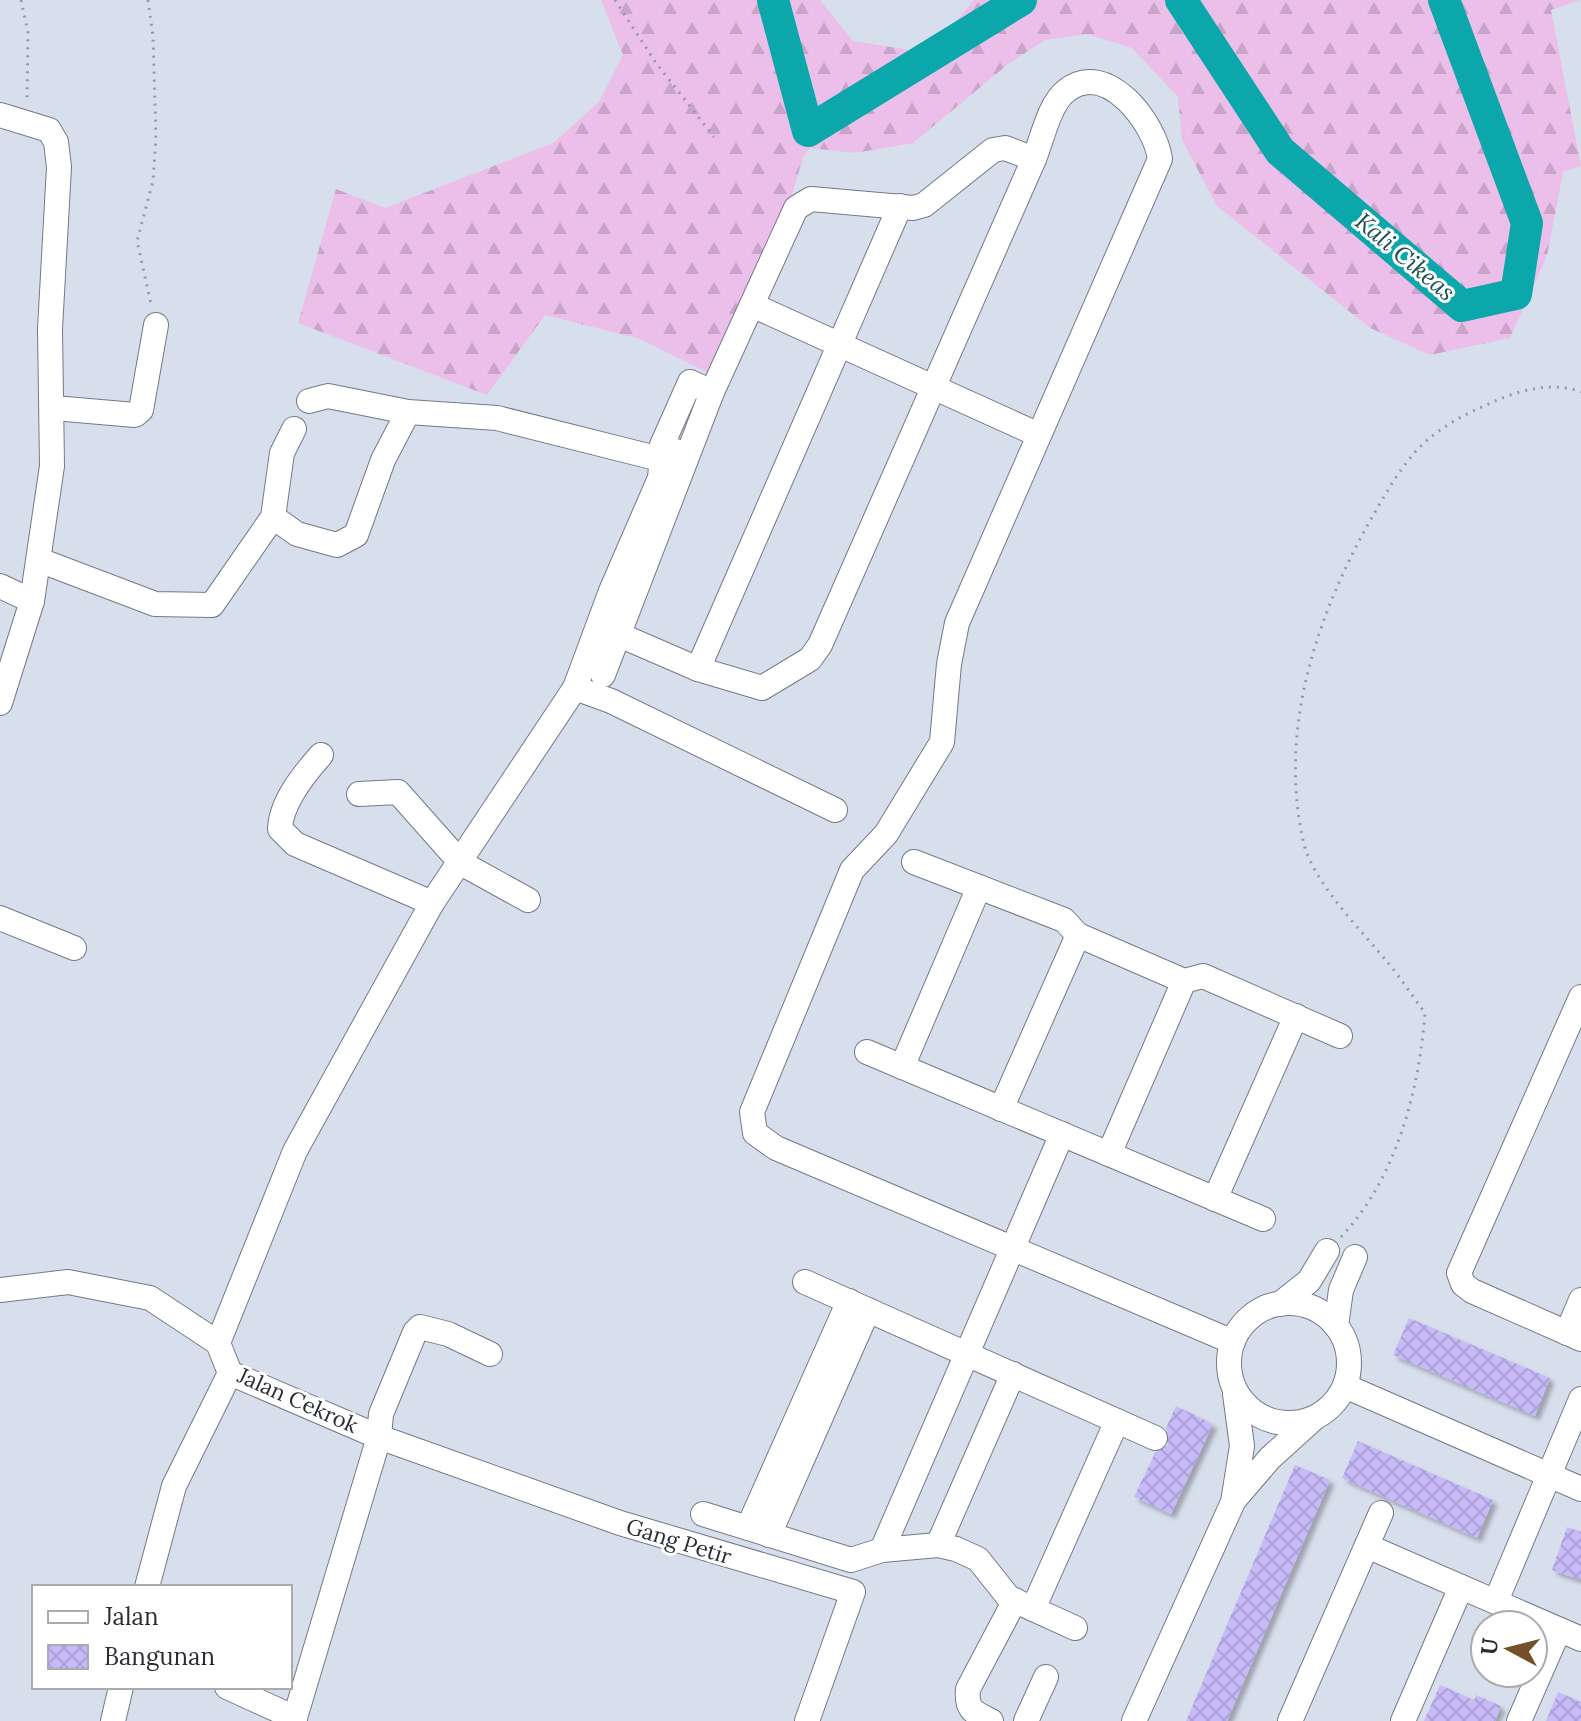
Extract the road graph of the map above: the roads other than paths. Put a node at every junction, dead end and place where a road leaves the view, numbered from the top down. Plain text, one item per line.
1 (0, 115) edge
2 (1034, 159) junction
3 (900, 206) junction
4 (752, 305) junction
5 (156, 325) road end
6 (839, 344) junction
7 (934, 387) junction
8 (309, 401) dead end
9 (54, 408) junction
10 (408, 412) junction
11 (294, 429) dead end
12 (1039, 435) junction
13 (273, 517) junction
14 (39, 560) junction
15 (0, 586) edge
16 (32, 601) junction
17 (617, 634) junction
18 (698, 669) junction
19 (603, 675) dead end
20 (575, 688) junction
21 (0, 703) edge
22 (321, 755) dead end
23 (359, 794) dead end
24 (835, 810) dead end
25 (914, 862) dead end
26 (461, 863) junction
27 (979, 887) junction
28 (528, 900) dead end
29 (432, 903) junction
30 (0, 918) edge
31 (1078, 935) junction
32 (74, 948) dead end
33 (1184, 981) junction
34 (1581, 997) edge
35 (1296, 1016) junction
36 (1340, 1036) dead end
37 (867, 1052) dead end
38 (902, 1067) junction
39 (1001, 1109) junction
40 (1062, 1134) junction
41 (1109, 1154) junction
42 (1215, 1199) junction
43 (1263, 1219) dead end
44 (1011, 1248) junction
45 (1327, 1251) road end
46 (1355, 1257) dead end
47 (805, 1282) dead end
48 (0, 1290) edge
49 (1581, 1300) edge
50 (1280, 1304) junction
51 (858, 1306) junction
52 (1336, 1326) junction
53 (1574, 1336) edge
54 (1233, 1342) junction
55 (218, 1343) junction
56 (966, 1353) junction
57 (490, 1354) dead end
58 (230, 1373) junction
59 (1013, 1374) junction
60 (1345, 1386) junction
61 (1234, 1388) junction
62 (1581, 1399) edge
63 (1313, 1419) junction
64 (1117, 1421) junction
65 (379, 1437) junction
66 (1155, 1438) dead end
67 (1549, 1476) junction
68 (1581, 1489) edge
69 (1233, 1502) junction
70 (1381, 1513) dead end
71 (703, 1514) dead end
72 (758, 1531) junction
73 (938, 1545) junction
74 (1367, 1546) junction
75 (882, 1550) junction
76 (148, 1585) edge
77 (1461, 1587) junction
78 (1496, 1601) junction
79 (1024, 1604) junction
80 (1075, 1628) dead end
81 (1570, 1634) edge
82 (1046, 1677) dead end
83 (121, 1689) edge
84 (231, 1689) edge
85 (294, 1719) edge
86 (113, 1721) edge
87 (807, 1721) edge
88 (991, 1721) edge
89 (1026, 1721) edge
90 (1134, 1721) edge
91 (1290, 1721) edge
92 (1403, 1721) edge
93 (1519, 1721) edge

1 - 9 street
2 - 3 street
2 - 7 street
2 - 12 street
3 - 4 street
3 - 6 street
4 - 6 street
4 - 17 street
5 - 9 street
6 - 7 street
6 - 18 street
7 - 12 street
7 - 18 street
8 - 10 street
9 - 14 street
10 - 13 street
10 - 20 street
11 - 13 street
12 - 44 street
13 - 14 street
14 - 16 street
15 - 16 street
16 - 21 street
17 - 18 street
17 - 19 street
20 - 24 street
20 - 26 street
22 - 29 street
23 - 26 street
25 - 27 street
26 - 28 street
26 - 29 street
27 - 31 street
27 - 38 street
29 - 55 street
30 - 32 street
31 - 33 street
31 - 39 street
33 - 35 street
33 - 41 street
34 - 53 street
35 - 36 street
35 - 42 street
37 - 38 street
38 - 39 street
39 - 40 street
40 - 41 street
40 - 44 street
41 - 42 street
42 - 43 street
44 - 54 street
44 - 56 street
45 - 50 street
46 - 52 street
47 - 51 street
48 - 55 street
49 - 53 street
50 - 52 street
50 - 54 street
51 - 56 street
51 - 72 street
52 - 60 street
54 - 61 street
55 - 58 street, Jalan Cekrok
56 - 59 street
56 - 75 street
57 - 65 street
58 - 65 street, Jalan Cekrok
58 - 76 street
59 - 64 street
59 - 73 street
60 - 63 street
60 - 67 street
61 - 63 street
61 - 69 street
62 - 67 street
63 - 69 street
64 - 66 street
64 - 79 street
65 - 85 street, Jalan Cekrok
65 - 87 street, Gang Petir
67 - 68 street
67 - 78 street
69 - 90 street
70 - 74 street
71 - 72 street
72 - 75 street
73 - 75 street
73 - 79 street
74 - 77 street
74 - 91 street
77 - 78 street
77 - 92 street
78 - 81 street
79 - 80 street
79 - 88 street
81 - 93 street
82 - 89 street
83 - 86 street
84 - 85 street

